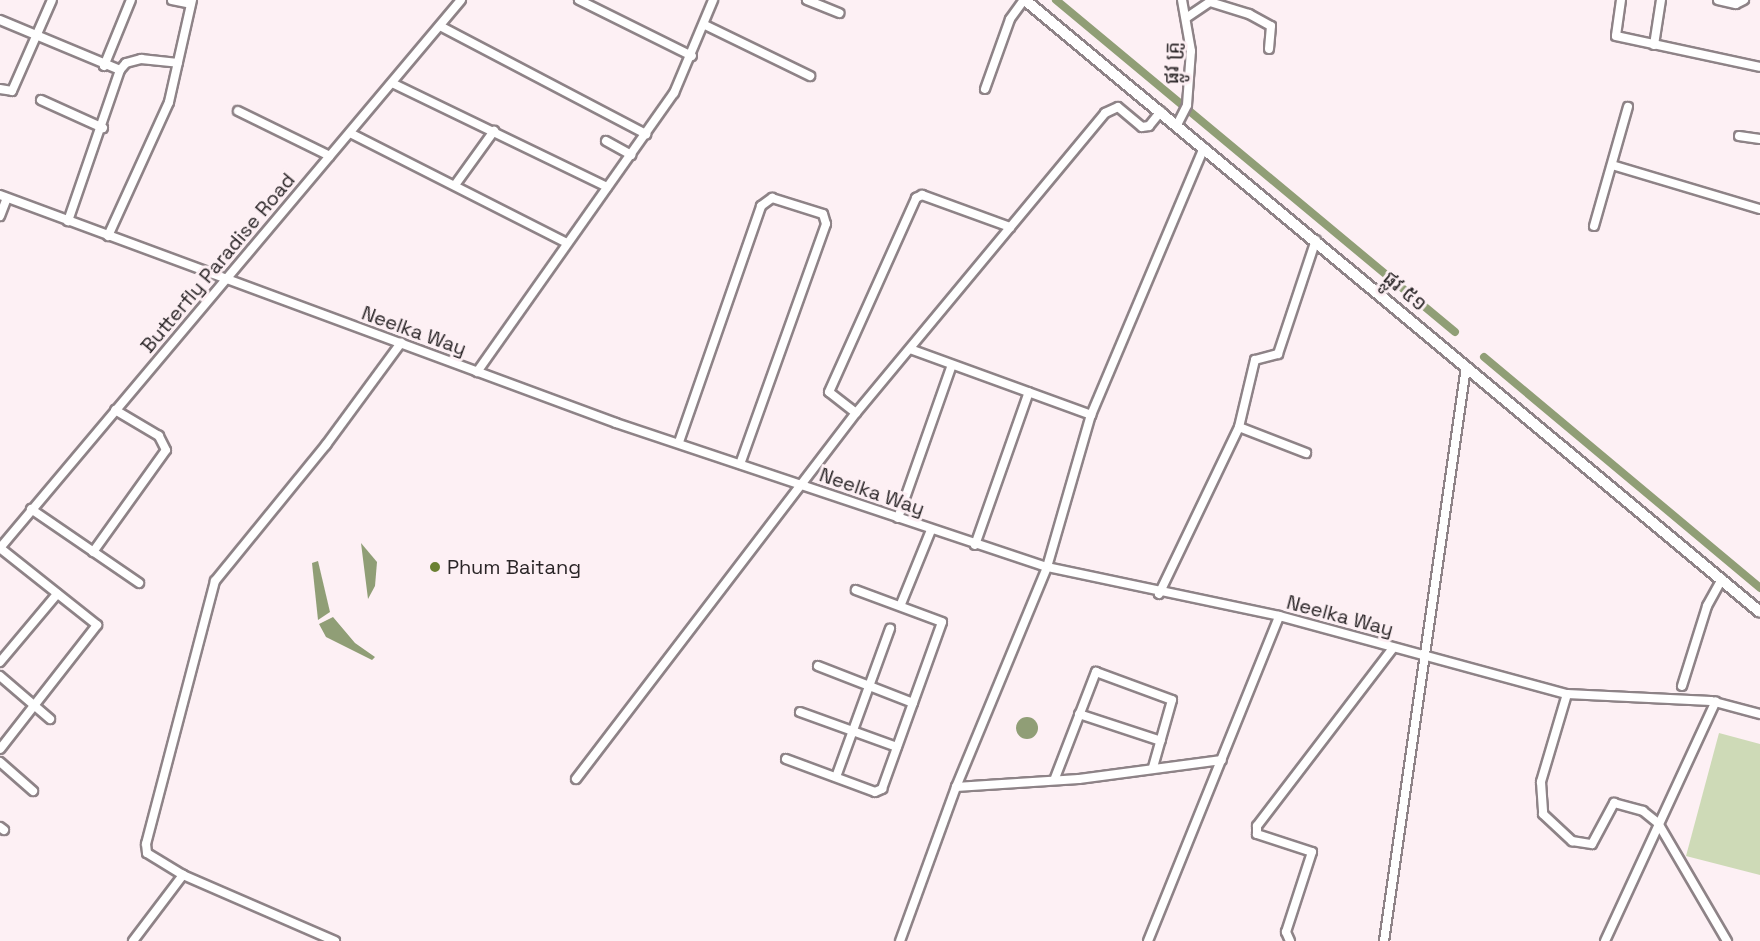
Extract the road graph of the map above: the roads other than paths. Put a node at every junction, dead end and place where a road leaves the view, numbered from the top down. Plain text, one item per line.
1 (52, 0) edge
2 (132, 0) edge
3 (172, 0) edge
4 (461, 0) edge
5 (579, 0) edge
6 (712, 0) edge
7 (807, 0) edge
8 (1182, 0) edge
9 (1621, 0) edge
10 (1662, 0) edge
11 (1718, 0) edge
12 (1744, 0) edge
13 (192, 2) edge
14 (1020, 4) edge
15 (839, 14) dead end
16 (1186, 18) junction
17 (0, 20) edge
18 (705, 25) junction
19 (440, 27) junction
20 (36, 36) junction
21 (1654, 45) junction
22 (1269, 49) dead end
23 (692, 56) junction
24 (178, 63) junction
25 (104, 66) junction
26 (1760, 67) edge
27 (120, 70) junction
28 (810, 76) dead end
29 (392, 83) junction
30 (0, 89) edge
31 (985, 89) dead end
32 (41, 100) dead end
33 (1628, 107) dead end
34 (238, 111) dead end
35 (1161, 111) junction
36 (1179, 122) junction
37 (103, 128) junction
38 (494, 131) junction
39 (350, 133) junction
40 (646, 134) junction
41 (1739, 136) dead end
42 (1760, 139) edge
43 (606, 141) dead end
44 (1203, 148) junction
45 (631, 155) junction
46 (330, 156) junction
47 (1611, 165) junction
48 (455, 185) junction
49 (607, 187) junction
50 (3, 196) edge
51 (1760, 209) edge
52 (0, 216) edge
53 (68, 221) junction
54 (1594, 226) dead end
55 (1010, 227) junction
56 (108, 236) junction
57 (1316, 240) junction
58 (565, 242) junction
59 (227, 280) junction
60 (400, 343) junction
61 (910, 349) junction
62 (952, 365) junction
63 (1466, 367) junction
64 (477, 372) junction
65 (1029, 392) junction
66 (115, 410) junction
67 (856, 413) junction
68 (1091, 415) junction
69 (1239, 427) junction
70 (679, 442) junction
71 (1306, 453) dead end
72 (740, 464) junction
73 (799, 485) junction
74 (31, 509) junction
75 (898, 518) junction
76 (931, 530) junction
77 (975, 545) junction
78 (0, 548) edge
79 (93, 552) junction
80 (1047, 567) junction
81 (1722, 579) junction
82 (139, 583) dead end
83 (856, 590) dead end
84 (57, 594) junction
85 (1159, 594) junction
86 (901, 604) junction
87 (1760, 612) edge
88 (1280, 616) junction
89 (890, 629) dead end
90 (1393, 648) junction
91 (1423, 656) junction
92 (0, 662) edge
93 (818, 666) dead end
94 (0, 676) edge
95 (870, 685) junction
96 (1682, 686) dead end
97 (1567, 694) junction
98 (1716, 701) junction
99 (913, 703) junction
100 (35, 706) junction
101 (800, 712) dead end
102 (1079, 714) junction
103 (1760, 714) edge
104 (50, 719) dead end
105 (852, 731) junction
106 (1161, 741) junction
107 (897, 747) junction
108 (0, 749) edge
109 (786, 759) dead end
110 (1222, 760) junction
111 (0, 762) edge
112 (1154, 767) junction
113 (836, 777) junction
114 (1055, 778) junction
115 (576, 779) dead end
116 (956, 787) junction
117 (33, 791) dead end
118 (1658, 824) junction
119 (183, 875) junction
120 (133, 941) edge
121 (335, 941) edge
122 (900, 941) edge
123 (1148, 941) edge
124 (1290, 941) edge
125 (1384, 941) edge
126 (1605, 941) edge
127 (1727, 941) edge

1 - 20 street
2 - 25 street
3 - 13 street
4 - 19 street, Butterfly Paradise Road
5 - 23 street
6 - 18 street
7 - 15 street
8 - 16 street, ផ្លូវ គ្រូ
9 - 21 street
10 - 21 street
11 - 12 street
13 - 24 street
14 - 31 street
14 - 35 main road, ផ្លូវ ៥១
16 - 22 street
16 - 36 street, ផ្លូវ គ្រូ
17 - 20 street
18 - 23 street
18 - 28 street
19 - 29 street, Butterfly Paradise Road
19 - 40 street
20 - 25 street
20 - 30 street
21 - 26 street
23 - 40 street
24 - 27 street
24 - 56 street
25 - 27 street
27 - 37 street
29 - 38 street
29 - 39 street, Butterfly Paradise Road
32 - 37 street
33 - 47 street
34 - 46 street
35 - 36 main road, ផ្លូវ ៥១
35 - 55 street
36 - 44 main road, ផ្លូវ ៥១
37 - 53 street
38 - 48 street
38 - 49 street
39 - 46 street, Butterfly Paradise Road
39 - 48 street
40 - 45 street
41 - 42 street
43 - 45 street
44 - 57 main road, ផ្លូវ ៥១
44 - 68 street
45 - 49 street
46 - 59 street, Butterfly Paradise Road
47 - 51 street
47 - 54 street
48 - 58 street
49 - 58 street
50 - 52 street
50 - 53 street, Neelka Way
53 - 56 street, Neelka Way
55 - 61 street
55 - 67 street
56 - 59 street, Neelka Way
57 - 63 main road, ផ្លូវ ៥១
57 - 69 street
58 - 64 street
59 - 60 street, Neelka Way
59 - 66 street, Butterfly Paradise Road
60 - 64 street, Neelka Way
60 - 119 street
61 - 62 street
61 - 67 street
62 - 65 street
62 - 75 street
63 - 81 main road, ផ្លូវ ៥១
63 - 91 street
64 - 70 street, Neelka Way
65 - 68 street
65 - 77 street
66 - 74 street, Butterfly Paradise Road
66 - 79 street
67 - 73 street
68 - 80 street
69 - 71 street
69 - 85 street
70 - 72 street, Neelka Way
70 - 72 street
72 - 73 street, Neelka Way
73 - 75 street, Neelka Way
73 - 115 street
74 - 78 street, Butterfly Paradise Road
74 - 79 street
75 - 76 street, Neelka Way
76 - 77 street, Neelka Way
76 - 86 street
77 - 80 street, Neelka Way
78 - 84 street
79 - 82 street
80 - 85 street, Neelka Way
80 - 116 street
81 - 87 main road, ផ្លូវ ៥១
81 - 96 street
83 - 86 street
84 - 92 street
84 - 100 street
85 - 88 street, Neelka Way
86 - 99 street
88 - 90 street, Neelka Way
88 - 110 street
89 - 95 street
90 - 91 street, Neelka Way
90 - 124 street
91 - 97 street, Neelka Way
91 - 125 street
93 - 95 street
94 - 100 street
95 - 99 street
95 - 105 street
97 - 98 street, Neelka Way
97 - 118 street
98 - 103 street, Neelka Way
98 - 118 street
99 - 107 street
100 - 104 street
100 - 108 street
101 - 105 street
102 - 106 street
102 - 106 street
102 - 114 street
105 - 107 street
105 - 113 street
106 - 112 street
107 - 113 street
109 - 113 street
110 - 112 street
110 - 123 street
111 - 117 street
112 - 114 street
114 - 116 street
116 - 122 street
118 - 126 street
118 - 127 street
119 - 120 street
119 - 121 street

